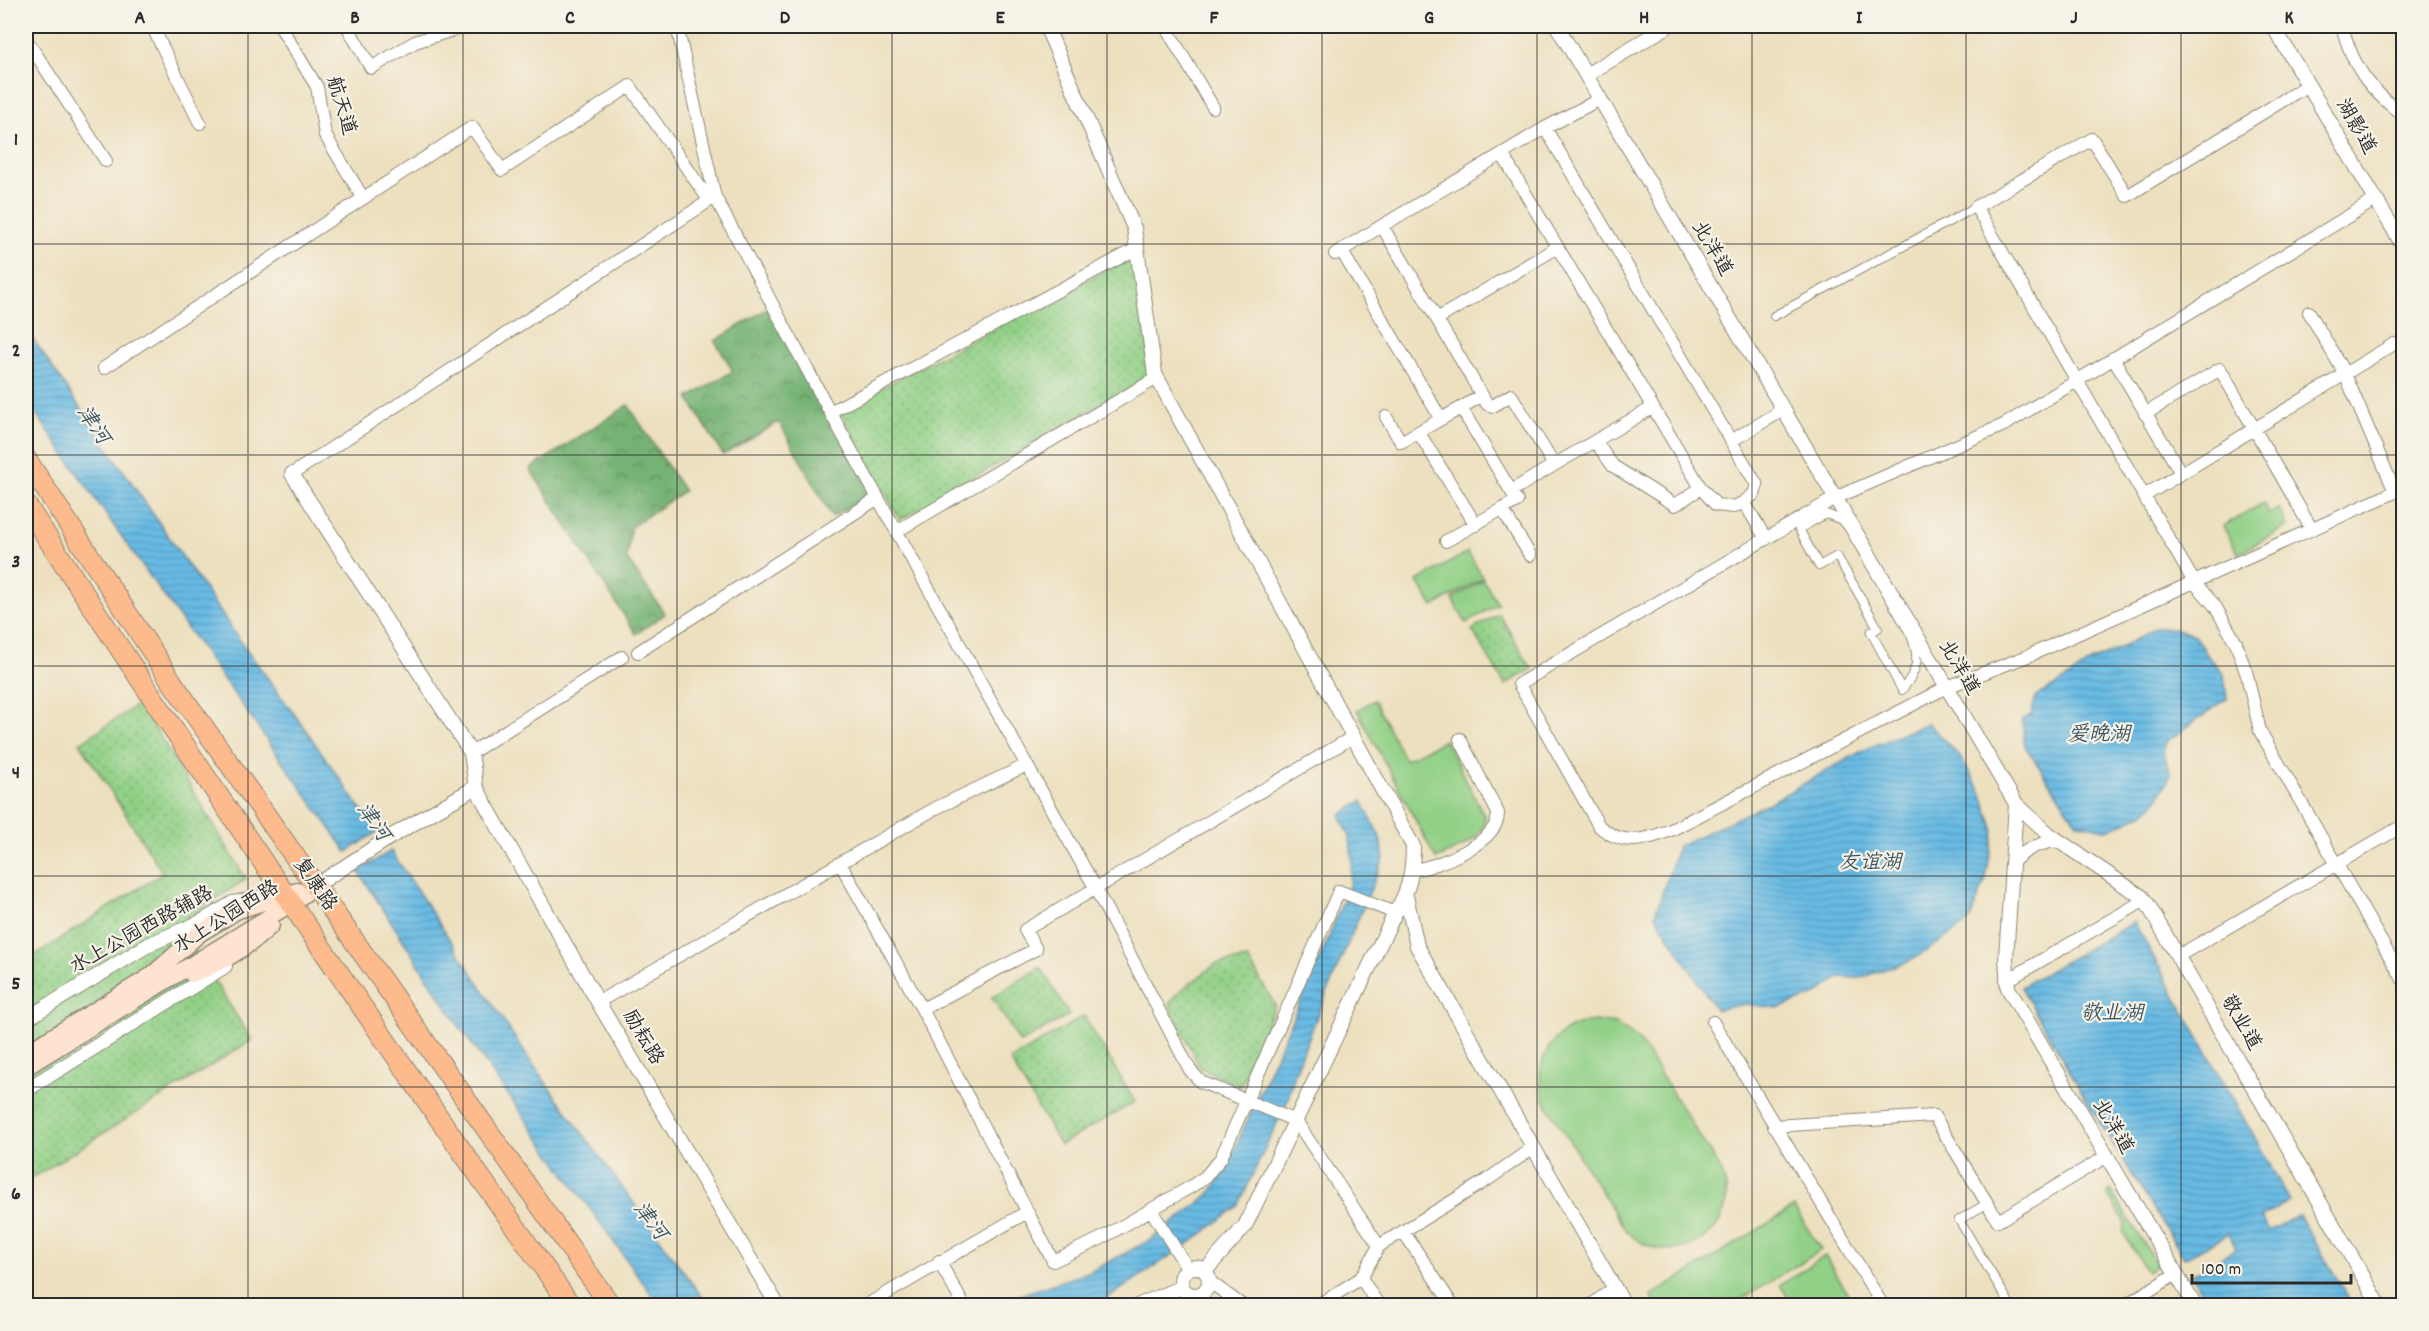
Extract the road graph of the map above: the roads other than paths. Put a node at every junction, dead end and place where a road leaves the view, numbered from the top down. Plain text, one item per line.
1 (152, 26) edge
2 (280, 26) edge
3 (347, 26) edge
4 (465, 26) edge
5 (677, 26) edge
6 (1046, 26) edge
7 (1165, 26) edge
8 (1557, 26) edge
9 (1668, 26) edge
10 (2273, 26) edge
11 (2342, 26) edge
12 (26, 39) edge
13 (1586, 75) junction
14 (2308, 85) junction
15 (1600, 99) junction
16 (1213, 107) dead end
17 (2403, 116) edge
18 (200, 123) dead end
19 (1545, 128) junction
20 (1502, 154) junction
21 (106, 161) dead end
22 (363, 198) junction
23 (712, 199) junction
24 (2375, 200) junction
25 (1976, 207) junction
26 (1382, 226) junction
27 (1558, 247) junction
28 (2403, 247) edge
29 (1138, 248) junction
30 (2309, 312) dead end
31 (1774, 316) dead end
32 (1437, 320) junction
33 (2394, 344) dead end
34 (2113, 358) junction
35 (105, 368) dead end
36 (2345, 374) junction
37 (1157, 378) junction
38 (2078, 382) junction
39 (1482, 395) junction
40 (1461, 408) junction
41 (1650, 409) dead end
42 (1783, 410) junction
43 (830, 412) junction
44 (2145, 414) junction
45 (1386, 417) dead end
46 (1441, 419) junction
47 (2254, 429) junction
48 (1419, 433) junction
49 (1595, 441) junction
50 (1731, 441) junction
51 (26, 459) edge
52 (1554, 465) junction
53 (2181, 473) junction
54 (292, 474) joint
55 (1701, 488) junction
56 (2399, 490) edge
57 (1511, 491) junction
58 (2144, 496) junction
59 (878, 498) junction
60 (1835, 498) junction
61 (1744, 502) junction
62 (26, 505) edge
63 (1502, 509) junction
64 (1842, 520) joint
65 (1476, 525) junction
66 (2311, 528) junction
67 (897, 531) junction
68 (1766, 539) junction
69 (1446, 541) dead end
70 (1530, 555) dead end
71 (2194, 582) junction
72 (638, 652) dead end
73 (622, 657) dead end
74 (1947, 687) junction
75 (1353, 737) junction
76 (1460, 739) dead end
77 (471, 753) junction
78 (1027, 765) junction
79 (476, 788) junction
80 (2016, 804) junction
81 (2403, 825) edge
82 (2059, 841) junction
83 (840, 863) junction
84 (2012, 863) junction
85 (2335, 864) junction
86 (1413, 870) junction
87 (315, 886) junction
88 (1095, 889) junction
89 (1406, 896) junction
90 (287, 899) junction
91 (2145, 900) junction
92 (1395, 914) junction
93 (2178, 956) junction
94 (155, 980) junction
95 (2006, 981) junction
96 (2403, 981) edge
97 (598, 1002) junction
98 (922, 1009) junction
99 (26, 1019) edge
100 (1713, 1022) dead end
101 (26, 1053) edge
102 (26, 1067) edge
103 (26, 1090) edge
104 (1244, 1101) junction
105 (1296, 1121) junction
106 (1774, 1126) junction
107 (1534, 1147) junction
108 (2107, 1156) junction
109 (1988, 1203) junction
110 (1151, 1210) junction
111 (1027, 1212) junction
112 (1403, 1231) junction
113 (1379, 1246) junction
114 (939, 1261) junction
115 (1188, 1269) junction
116 (2176, 1274) junction
117 (1361, 1278) junction
118 (1206, 1282) junction
119 (1182, 1287) junction
120 (1614, 1288) junction
121 (571, 1305) edge
122 (611, 1305) edge
123 (778, 1305) edge
124 (865, 1305) edge
125 (964, 1305) edge
126 (1137, 1305) edge
127 (1211, 1305) edge
128 (1243, 1305) edge
129 (1317, 1305) edge
130 (1379, 1305) edge
131 (1453, 1305) edge
132 (1590, 1305) edge
133 (1625, 1305) edge
134 (1883, 1305) edge
135 (2011, 1305) edge
136 (2124, 1305) edge
137 (2195, 1305) edge
138 (2380, 1305) edge

1 - 18 street
2 - 22 street, 航天道
3 - 4 street
5 - 23 street
6 - 29 street
7 - 16 street
8 - 13 street, 北洋道
9 - 13 street
10 - 14 street, 湖影道
11 - 17 street
12 - 21 street
13 - 15 street, 北洋道
14 - 24 street, 湖影道
14 - 25 street
15 - 19 street
15 - 42 street, 北洋道
19 - 20 street
19 - 50 street
20 - 26 street
20 - 27 street
22 - 23 street
22 - 35 street
23 - 43 street
23 - 54 street
24 - 28 street, 湖影道
24 - 34 street
25 - 31 street
25 - 38 street
26 - 32 street
26 - 46 street
27 - 32 street
27 - 55 street
29 - 37 street
29 - 43 street
30 - 36 street
32 - 39 street
33 - 36 street
34 - 38 street
34 - 44 street
36 - 47 street
36 - 56 street
37 - 67 street
37 - 75 street
38 - 58 street
38 - 60 street
39 - 40 street
39 - 52 street
40 - 46 street
40 - 57 street
41 - 49 street
42 - 50 street
42 - 60 street, 北洋道
43 - 59 street
44 - 47 street
44 - 53 street
45 - 48 street
46 - 48 street
47 - 53 street
47 - 66 street
48 - 65 street
49 - 52 street
49 - 55 street
50 - 61 street
51 - 87 highway, 复康路
52 - 57 street
53 - 58 street
54 - 77 street
55 - 61 street
56 - 66 street
57 - 63 street
58 - 71 street
59 - 67 street
59 - 72 street
60 - 68 street
60 - 74 street, 北洋道
61 - 68 street
62 - 90 highway, 复康路
63 - 65 street
63 - 70 street
64 - 64 street
65 - 69 street
66 - 71 street
67 - 78 street
68 - 74 street
71 - 74 street
71 - 85 street
73 - 77 street
74 - 80 street, 北洋道
75 - 86 street
75 - 88 street
76 - 86 street
77 - 79 street
78 - 83 street
78 - 88 street
79 - 87 street
79 - 97 street, 励耘路
80 - 82 street, 敬业道
80 - 84 street, 北洋道
81 - 85 street
82 - 84 street
82 - 91 street, 敬业道
83 - 97 street
83 - 98 street
84 - 95 street, 北洋道
85 - 93 street
85 - 96 street
86 - 89 street
87 - 90 main road, 水上公园西路
87 - 122 highway, 复康路
88 - 98 street
88 - 104 street
89 - 92 street
89 - 107 street
90 - 94 main road, 水上公园西路
90 - 94 main road
90 - 99 street, 水上公园西路辅路
90 - 103 street
90 - 121 highway, 复康路
91 - 93 street, 敬业道
91 - 95 street
92 - 104 street
92 - 105 street
93 - 138 street, 敬业道
94 - 101 main road, 水上公园西路
94 - 102 main road, 水上公园西路
95 - 108 street, 北洋道
97 - 123 street, 励耘路
98 - 111 street
100 - 106 street
104 - 105 street
104 - 110 street
105 - 113 street
105 - 118 street
106 - 109 street
106 - 134 street
107 - 112 street
107 - 120 street
108 - 109 street
108 - 116 street, 北洋道
109 - 135 street
110 - 111 street
110 - 115 street
111 - 114 street
112 - 113 street
112 - 131 street
113 - 117 street
114 - 124 street
114 - 125 street
115 - 118 street
115 - 119 street
116 - 136 street
116 - 137 street, 北洋道
117 - 129 street
117 - 130 street
118 - 119 street
118 - 127 street
118 - 128 street
119 - 126 street
120 - 132 street
120 - 133 street

